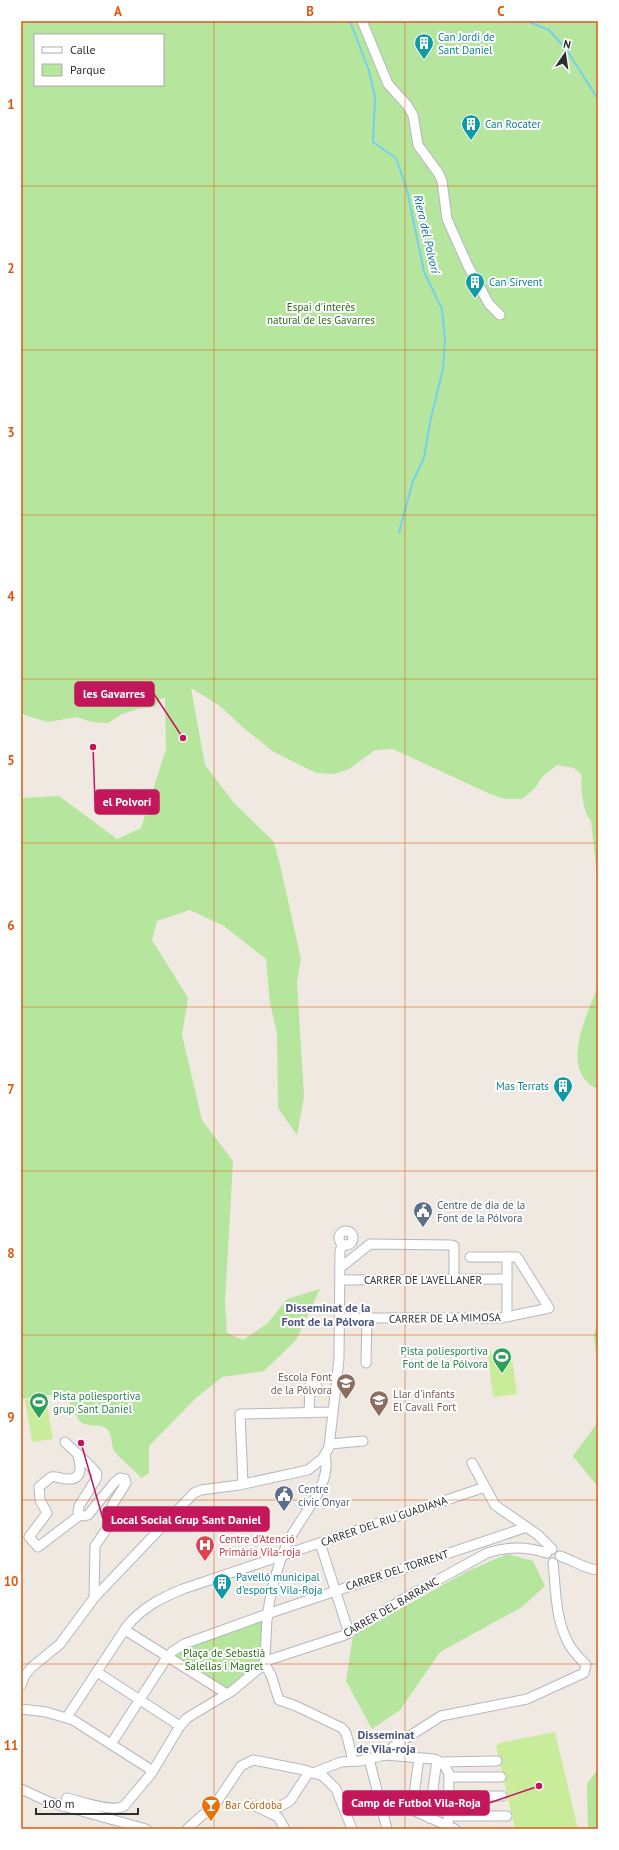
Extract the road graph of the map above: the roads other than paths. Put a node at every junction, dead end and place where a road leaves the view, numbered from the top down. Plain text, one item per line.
1 (362, 21) edge
2 (500, 315) dead end
3 (342, 1245) dead end
4 (470, 1257) dead end
5 (507, 1257) junction
6 (340, 1268) junction
7 (454, 1279) junction
8 (507, 1279) junction
9 (340, 1280) junction
10 (507, 1316) junction
11 (340, 1318) junction
12 (367, 1319) junction
13 (366, 1363) dead end
14 (317, 1386) dead end
15 (333, 1412) junction
16 (309, 1413) junction
17 (363, 1441) dead end
18 (65, 1442) dead end
19 (330, 1444) junction
20 (78, 1456) junction
21 (325, 1456) junction
22 (472, 1463) dead end
23 (243, 1484) junction
24 (485, 1487) junction
25 (80, 1515) junction
26 (527, 1527) junction
27 (320, 1543) junction
28 (550, 1551) junction
29 (283, 1555) junction
30 (560, 1556) junction
31 (553, 1563) junction
32 (598, 1570) edge
33 (336, 1591) junction
34 (94, 1598) junction
35 (268, 1615) junction
36 (125, 1630) junction
37 (349, 1633) junction
38 (167, 1657) junction
39 (264, 1663) junction
40 (97, 1672) junction
41 (21, 1685) edge
42 (228, 1694) junction
43 (140, 1700) junction
44 (21, 1709) edge
45 (68, 1718) junction
46 (180, 1726) junction
47 (111, 1744) junction
48 (385, 1755) junction
49 (418, 1758) junction
50 (369, 1759) junction
51 (353, 1760) junction
52 (439, 1761) junction
53 (497, 1761) dead end
54 (314, 1773) junction
55 (151, 1774) junction
56 (450, 1777) junction
57 (500, 1777) dead end
58 (21, 1790) edge
59 (449, 1796) junction
60 (502, 1796) dead end
61 (251, 1804) dead end
62 (403, 1806) dead end
63 (64, 1807) junction
64 (412, 1810) junction
65 (269, 1812) junction
66 (449, 1816) junction
67 (507, 1816) dead end
68 (429, 1818) junction
69 (452, 1828) edge
70 (146, 1829) edge
71 (187, 1829) edge
72 (285, 1829) edge
73 (352, 1829) edge
74 (387, 1829) edge

1 - 2 street
3 - 6 street
4 - 5 street
5 - 8 street
5 - 10 street, CARRER DE LA MIMOSA
6 - 7 street
6 - 9 street
7 - 8 street, CARRER DE L'AVELLANER
7 - 9 street, CARRER DE L'AVELLANER
8 - 10 street
9 - 11 street
10 - 12 street, CARRER DE LA MIMOSA
11 - 12 street, CARRER DE LA MIMOSA
11 - 15 street
12 - 13 street
14 - 16 street
15 - 16 street
15 - 19 street
16 - 23 street
17 - 19 street
18 - 20 street
19 - 21 street
20 - 25 street
20 - 25 street
21 - 23 street
21 - 29 street
22 - 24 street
23 - 34 street
24 - 26 street
24 - 27 street, CARRER DEL RIU GUADIANA
25 - 34 street
26 - 28 street
26 - 33 street, CARRER DEL TORRENT
27 - 29 street, CARRER DEL RIU GUADIANA
27 - 33 street
28 - 30 street
28 - 31 street
28 - 37 street, CARRER DEL BARRANC
29 - 35 street
29 - 36 street, CARRER DEL RIU GUADIANA
30 - 31 street
30 - 32 street
31 - 48 street
33 - 35 street, CARRER DEL TORRENT
33 - 37 street
34 - 41 street
35 - 38 street, CARRER DEL TORRENT
35 - 39 street
36 - 38 street
36 - 40 street, CARRER DEL RIU GUADIANA
37 - 39 street, CARRER DEL BARRANC
38 - 42 street
38 - 43 street, CARRER DEL TORRENT
39 - 42 street, CARRER DEL BARRANC
39 - 51 street
40 - 43 street
40 - 45 street, CARRER DEL RIU GUADIANA
42 - 46 street, CARRER DEL BARRANC
43 - 46 street
43 - 47 street, CARRER DEL TORRENT
44 - 45 street
45 - 47 street
46 - 55 street, CARRER DEL BARRANC
47 - 55 street
48 - 49 street
48 - 50 street
49 - 52 street
49 - 64 street
50 - 51 street
50 - 74 street
51 - 54 street
52 - 53 street
52 - 56 street
52 - 68 street
54 - 65 street
54 - 71 street
54 - 73 street
55 - 63 street, CARRER DEL BARRANC
56 - 57 street
56 - 59 street
58 - 63 street
59 - 60 street
59 - 66 street
61 - 65 street
62 - 64 street
63 - 70 street
64 - 68 street
65 - 72 street
66 - 67 street
66 - 69 street
68 - 69 street

